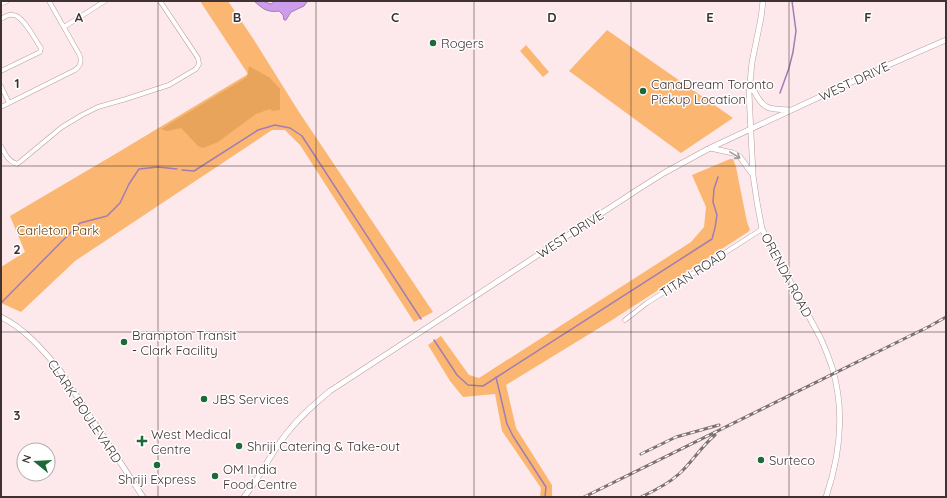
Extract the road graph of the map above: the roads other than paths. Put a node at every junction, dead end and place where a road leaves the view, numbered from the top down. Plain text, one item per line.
1 (6, 1) edge
2 (49, 1) edge
3 (105, 1) edge
4 (160, 1) edge
5 (763, 1) edge
6 (1, 3) edge
7 (1, 19) edge
8 (64, 27) junction
9 (946, 40) edge
10 (1, 71) edge
11 (749, 83) junction
12 (1, 86) edge
13 (9, 103) junction
14 (1, 107) edge
15 (792, 110) junction
16 (751, 129) junction
17 (1, 146) edge
18 (710, 148) junction
19 (754, 175) junction
20 (762, 229) junction
21 (1, 316) edge
22 (625, 320) dead end
23 (143, 497) edge
24 (244, 497) edge
25 (826, 497) edge

1 - 6 main road
2 - 8 street
3 - 8 street
4 - 17 street
5 - 11 street, ORENDA ROAD
7 - 10 street
8 - 13 street
9 - 15 street, WEST DRIVE
11 - 15 street
11 - 16 street, ORENDA ROAD
12 - 13 street
13 - 14 street
15 - 16 street, WEST DRIVE
16 - 18 street, WEST DRIVE
16 - 19 street, ORENDA ROAD
18 -> 19 street
18 - 24 street, WEST DRIVE
19 - 20 street, ORENDA ROAD
20 - 22 street, TITAN ROAD
20 - 25 street, ORENDA ROAD
21 - 23 street, CLARK BOULEVARD

